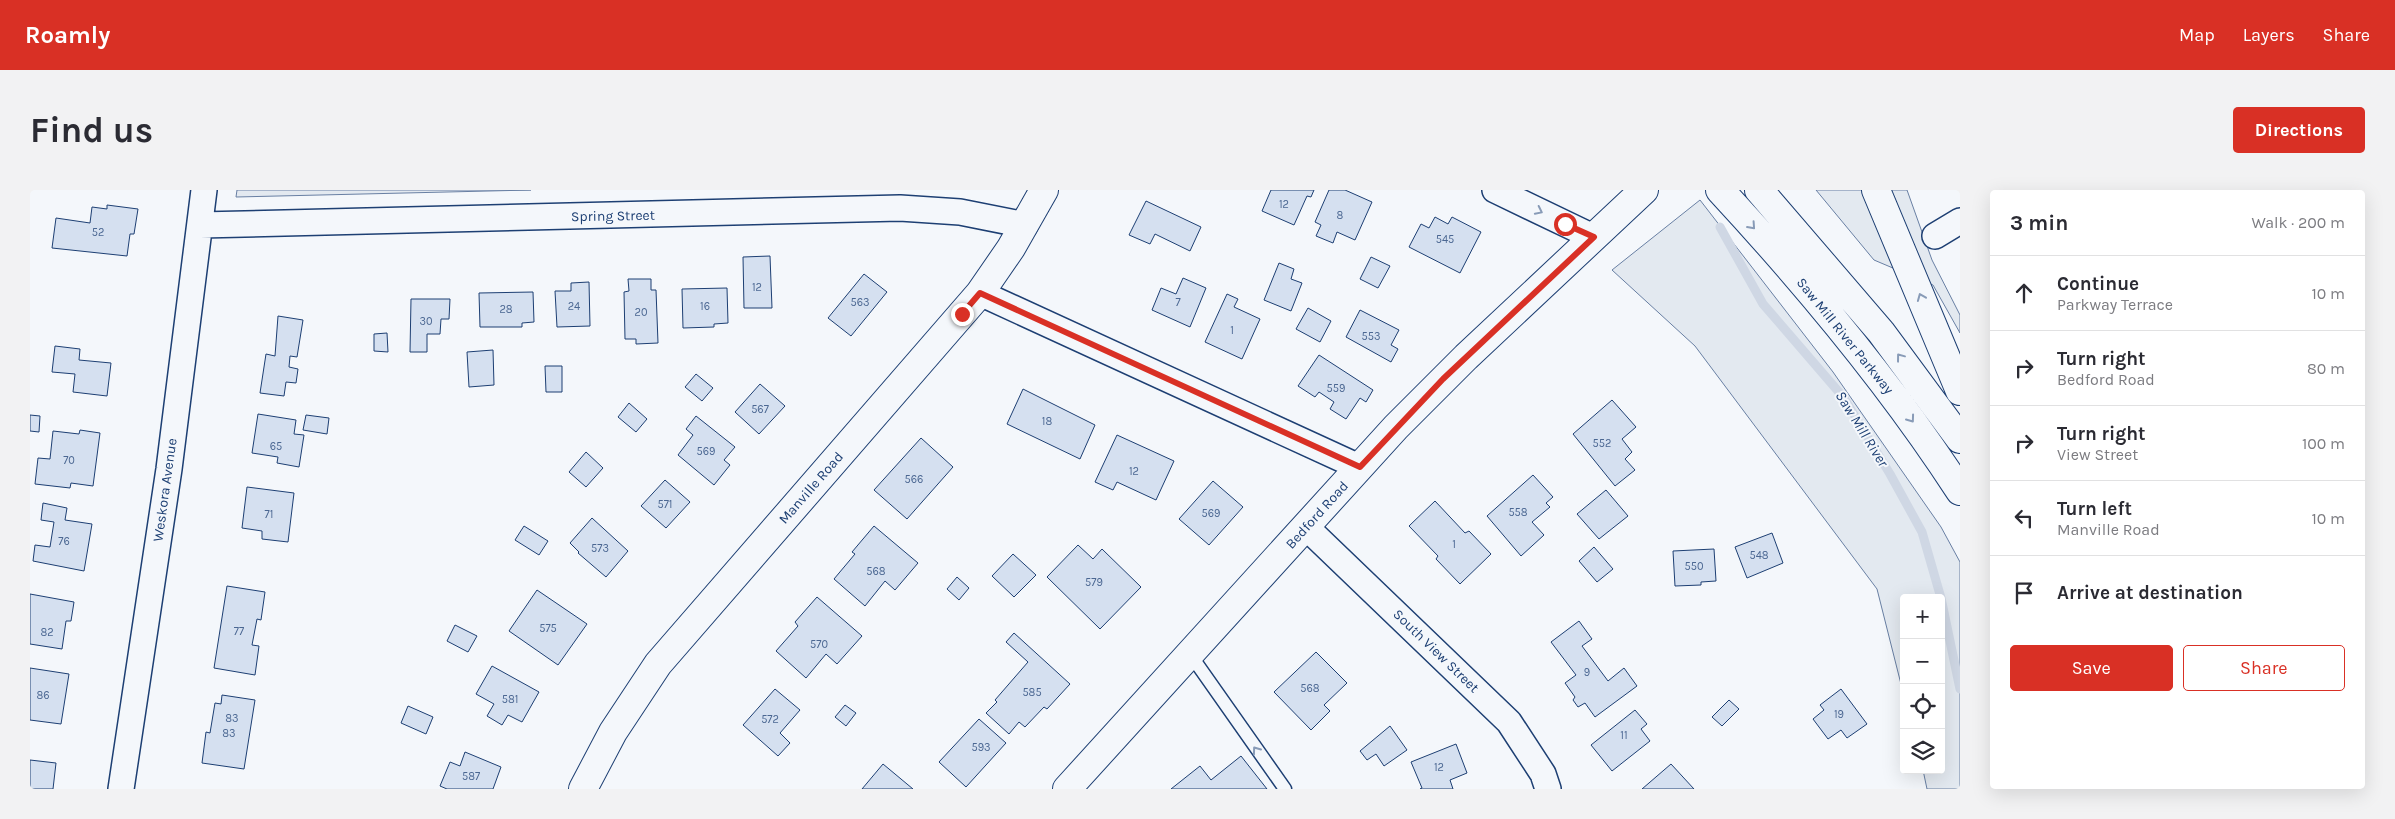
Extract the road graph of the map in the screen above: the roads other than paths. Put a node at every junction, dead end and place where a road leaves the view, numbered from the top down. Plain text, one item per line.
1 (204, 190) edge
2 (1044, 190) edge
3 (1495, 190) edge
4 (1720, 190) edge
5 (1759, 190) edge
6 (1876, 190) edge
7 (1642, 192) edge
8 (1960, 221) edge
9 (200, 225) junction
10 (1025, 225) junction
11 (1935, 236) dead end
12 (1594, 237) junction
13 (980, 293) junction
14 (1960, 391) edge
15 (1960, 439) edge
16 (1360, 467) junction
17 (1960, 491) edge
18 (1306, 527) junction
19 (1190, 654) junction
20 (121, 789) edge
21 (584, 789) edge
22 (1067, 789) edge
23 (1285, 789) edge
24 (1548, 789) edge

1 - 9 street, Weskora Avenue
2 - 10 main road, Manville Road
3 -> 12 street
4 -> 17 main road, Saw Mill River Parkway
15 -> 5 main road, Saw Mill River Parkway
14 -> 6 main road
7 - 12 main road, Bedford Road
8 - 11 street
9 - 10 street, Spring Street
9 - 20 street, Weskora Avenue
10 - 13 main road, Manville Road
12 - 16 main road, Bedford Road
13 - 16 street
13 - 21 main road, Manville Road
16 - 18 main road, Bedford Road
18 - 19 main road, Bedford Road
18 - 24 street, South View Street
19 - 22 main road, Bedford Road
23 -> 19 lane

